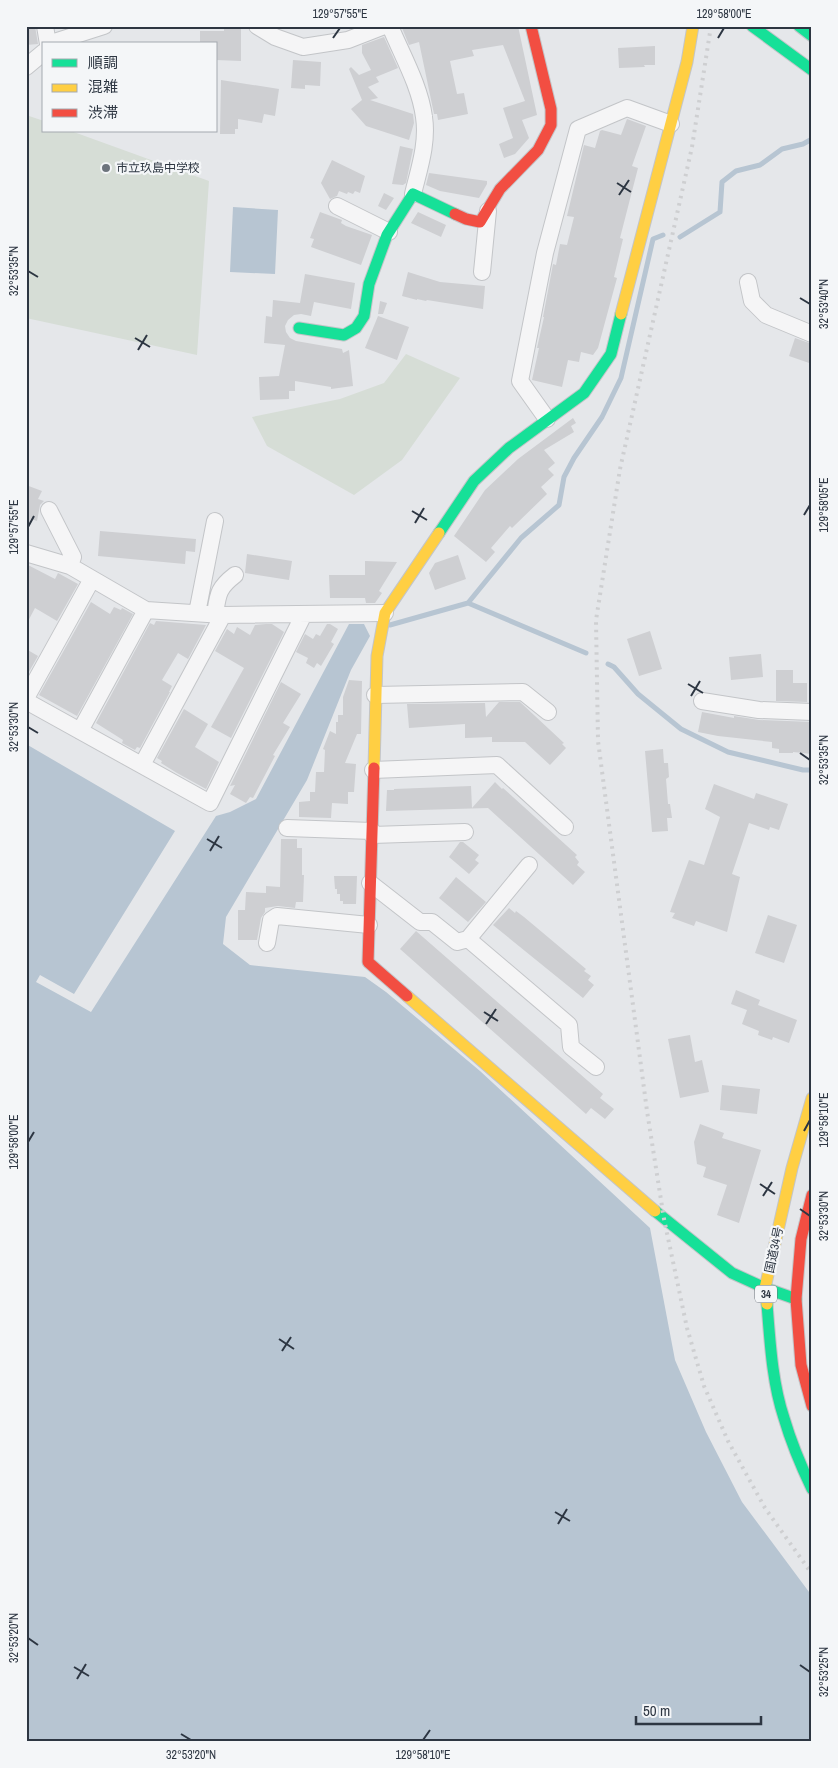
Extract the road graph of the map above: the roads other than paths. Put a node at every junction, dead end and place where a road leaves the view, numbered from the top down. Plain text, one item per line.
1 (45, 26) edge
2 (104, 26) edge
3 (257, 26) edge
4 (384, 26) edge
5 (390, 26) edge
6 (531, 26) edge
7 (692, 26) edge
8 (752, 26) edge
9 (798, 26) edge
10 (812, 36) edge
11 (48, 42) edge
12 (57, 42) edge
13 (42, 54) edge
14 (26, 67) edge
15 (812, 70) edge
16 (672, 124) junction
17 (413, 194) junction
18 (337, 206) dead end
19 (488, 208) junction
20 (389, 232) junction
21 (482, 272) dead end
22 (748, 282) dead end
23 (299, 328) dead end
24 (812, 334) edge
25 (547, 420) junction
26 (49, 510) dead end
27 (215, 521) dead end
28 (26, 553) edge
29 (70, 566) junction
30 (235, 575) dead end
31 (92, 578) junction
32 (146, 610) junction
33 (197, 613) junction
34 (219, 614) junction
35 (304, 614) junction
36 (385, 614) junction
37 (376, 695) junction
38 (26, 700) edge
39 (702, 701) dead end
40 (548, 712) dead end
41 (812, 712) edge
42 (80, 731) junction
43 (142, 765) junction
44 (374, 770) junction
45 (565, 827) dead end
46 (287, 828) dead end
47 (465, 832) dead end
48 (372, 833) junction
49 (529, 866) dead end
50 (370, 883) junction
51 (369, 925) junction
52 (468, 939) junction
53 (267, 943) dead end
54 (596, 1067) dead end
55 (812, 1098) edge
56 (812, 1195) edge
57 (766, 1288) junction
58 (796, 1299) junction
59 (812, 1406) edge
60 (812, 1489) edge

1 - 11 street
2 - 12 street
3 - 4 street
5 - 17 street
6 - 19 main road
7 - 16 main road
8 - 15 main road
9 - 10 main road
13 - 14 street
16 - 25 main road
16 - 25 street
17 - 19 main road
17 - 20 main road
18 - 20 street
19 - 21 street
20 - 23 main road
22 - 24 street
25 - 36 main road
26 - 29 street
27 - 33 street
28 - 29 street
29 - 31 street
30 - 34 street
31 - 32 street
31 - 38 street
32 - 33 street
32 - 42 street
33 - 34 street
34 - 35 street
34 - 43 street
35 - 36 street
35 - 43 street
36 - 37 main road
37 - 40 street
37 - 44 main road
38 - 42 street
39 - 41 street
42 - 43 street
44 - 45 street
44 - 48 main road
46 - 48 street
47 - 48 street
48 - 50 main road
49 - 52 street
50 - 51 main road
50 - 52 street
51 - 53 street
51 - 57 main road
52 - 54 street
55 - 57 main road, 国道34号 / 34
56 - 58 main road, 国道34号
57 - 58 main road
57 - 60 main road, 国道34号 / 34
58 - 59 main road, 国道34号

